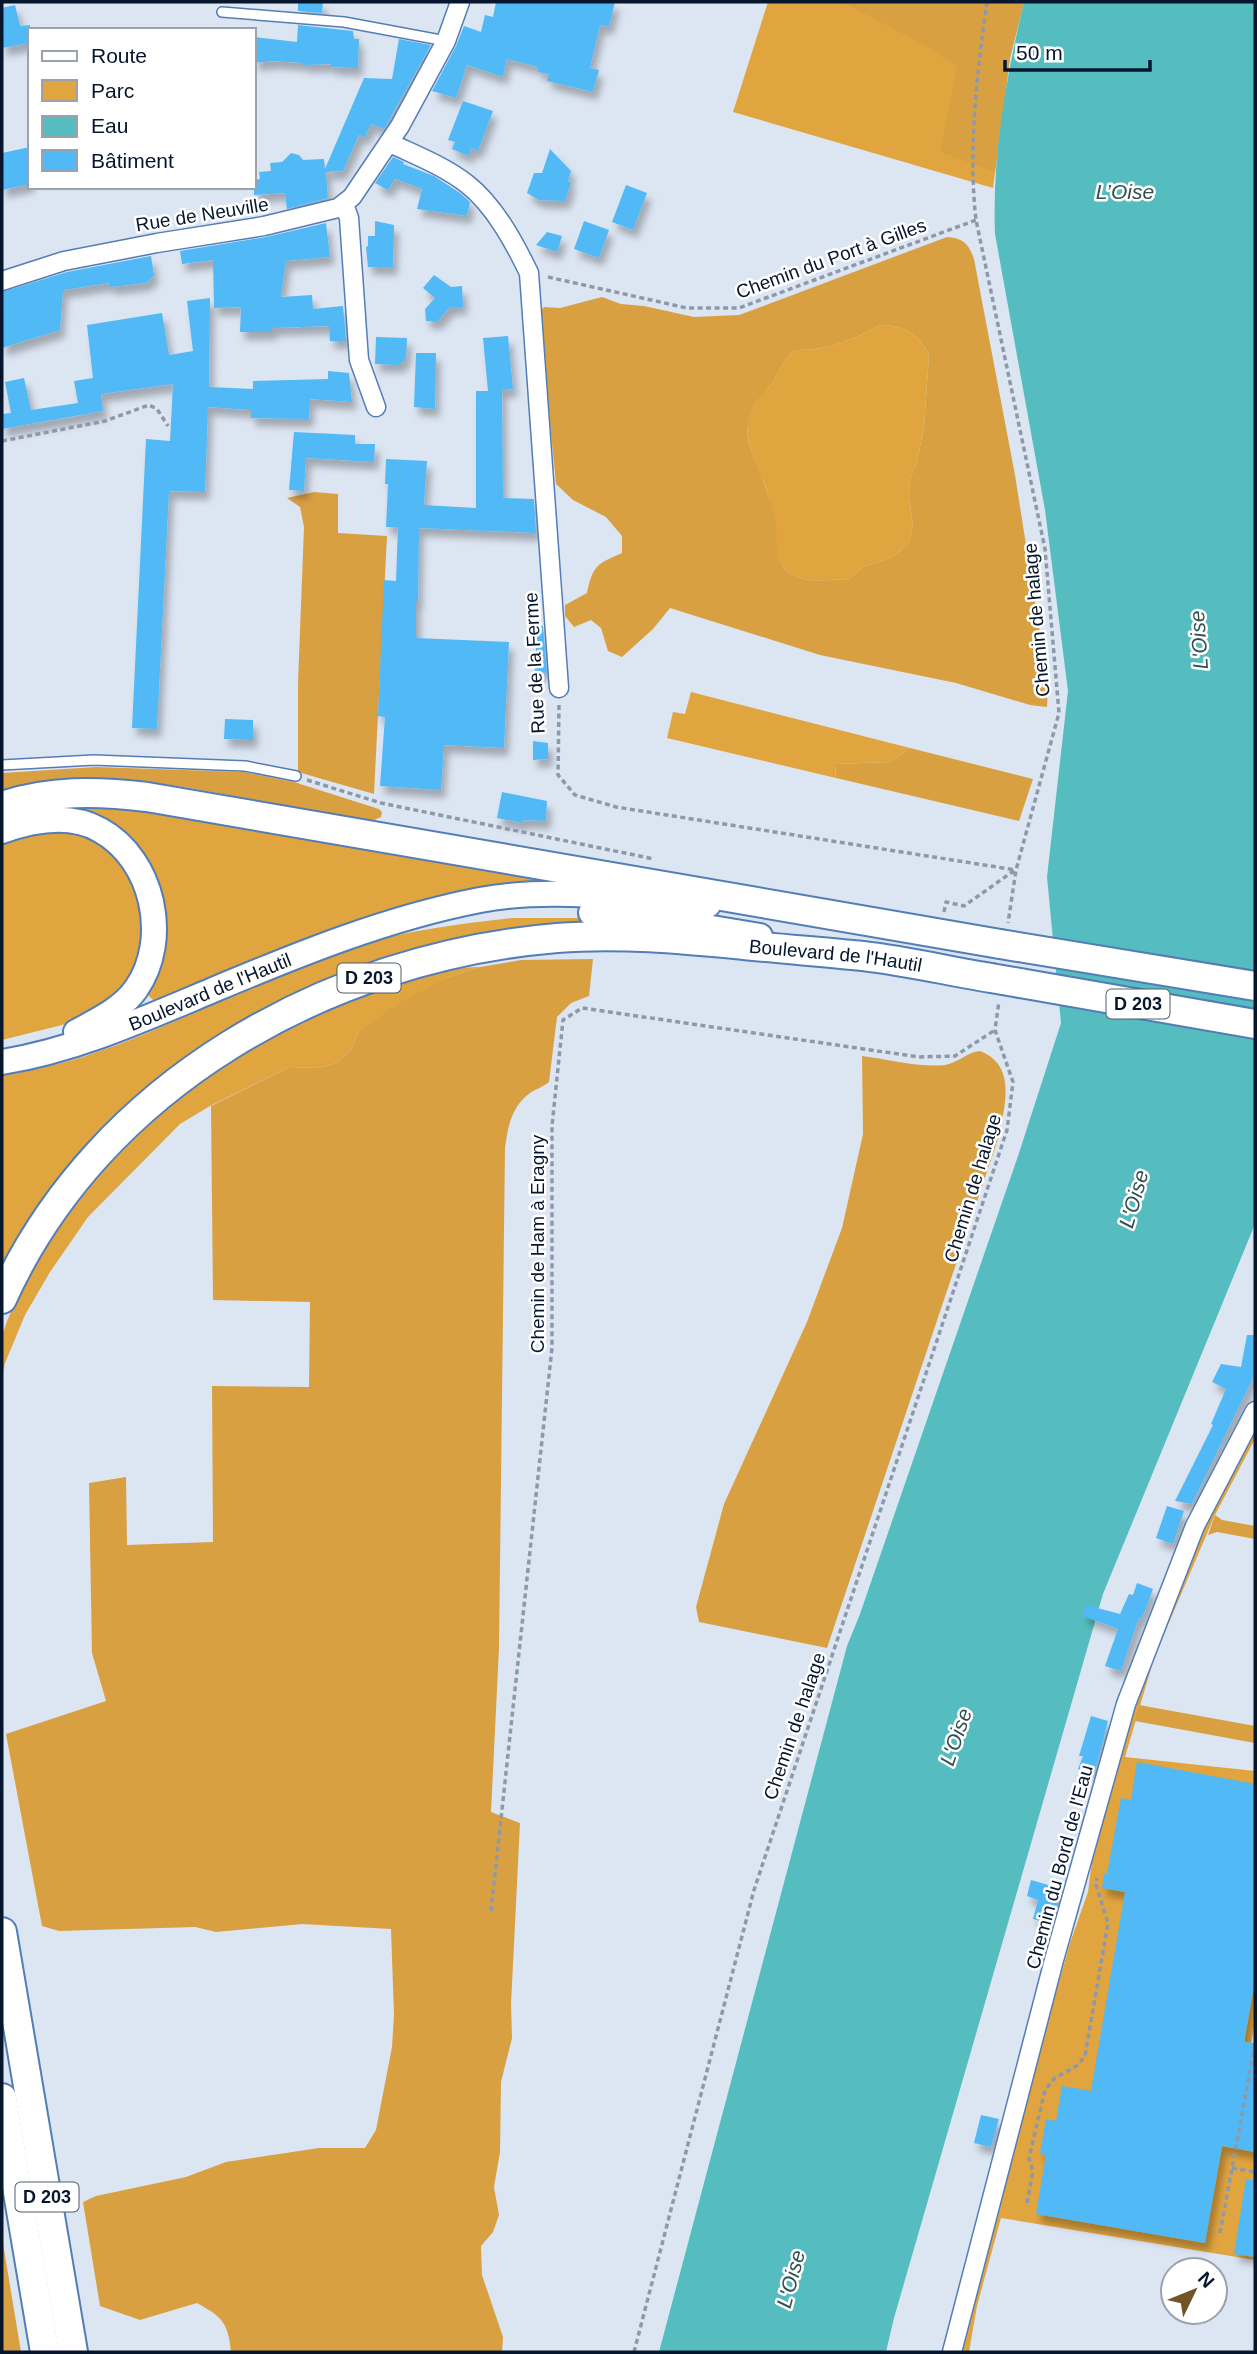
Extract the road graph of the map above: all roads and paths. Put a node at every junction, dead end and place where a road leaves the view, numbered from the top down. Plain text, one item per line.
1 (460, 2) edge
2 (986, 2) edge
3 (222, 12) dead end
4 (446, 41) junction
5 (390, 143) junction
6 (344, 204) junction
7 (976, 220) junction
8 (529, 273) junction
9 (2, 281) edge
10 (376, 407) dead end
11 (168, 426) dead end
12 (2, 441) edge
13 (559, 688) joint
14 (2, 765) edge
15 (296, 776) joint
16 (2, 806) edge
17 (2, 831) edge
18 (663, 860) dead end
19 (1016, 870) junction
20 (822, 914) junction
21 (416, 917) junction
22 (942, 917) dead end
23 (1004, 936) junction
24 (865, 957) junction
25 (996, 985) junction
26 (1255, 986) edge
27 (1255, 1024) edge
28 (995, 1030) junction
29 (5, 1061) edge
30 (2, 1299) edge
31 (1255, 1411) edge
32 (1100, 1867) dead end
33 (491, 1911) dead end
34 (2, 1932) edge
35 (1255, 2044) edge
36 (2, 2098) edge
37 (1231, 2168) junction
38 (1255, 2172) edge
39 (1027, 2203) dead end
40 (1220, 2233) dead end
41 (45, 2352) edge
42 (73, 2352) edge
43 (634, 2352) edge
44 (952, 2352) edge

1 - 4 street
2 - 7 path, Chemin de halage
3 - 4 lane
4 - 5 street
5 - 6 street
5 - 8 street, Rue de la Ferme
6 - 9 street, Rue de Neuville
6 - 10 street
7 - 8 path, Chemin du Port à Gilles
7 - 19 path, Chemin de halage
8 - 13 street, Rue de la Ferme
11 - 12 path
13 - 19 path, Rue de la Ferme
14 - 15 lane
15 - 18 path
16 - 20 main road
17 - 29 main road
19 - 22 path
19 - 23 path, Chemin de halage
20 - 21 main road, Boulevard de l'Hautil
20 - 23 main road, Boulevard de l'Hautil
21 - 24 main road, Boulevard de l'Hautil
21 - 29 main road, Boulevard de l'Hautil
23 - 26 main road, Boulevard de l'Hautil, bridge
24 - 25 main road, Boulevard de l'Hautil / D 203
24 - 30 main road, D 203
25 - 27 main road, Boulevard de l'Hautil / D 203, bridge
25 - 28 path, Chemin de halage
28 - 33 path, Chemin de Ham à Eragny
28 - 43 path, Chemin de halage
31 - 44 street, Chemin du Bord de l'Eau
32 - 39 path
34 - 42 main road, D 203
35 - 37 path
36 - 41 main road, D 203
37 - 38 path
37 - 40 path

